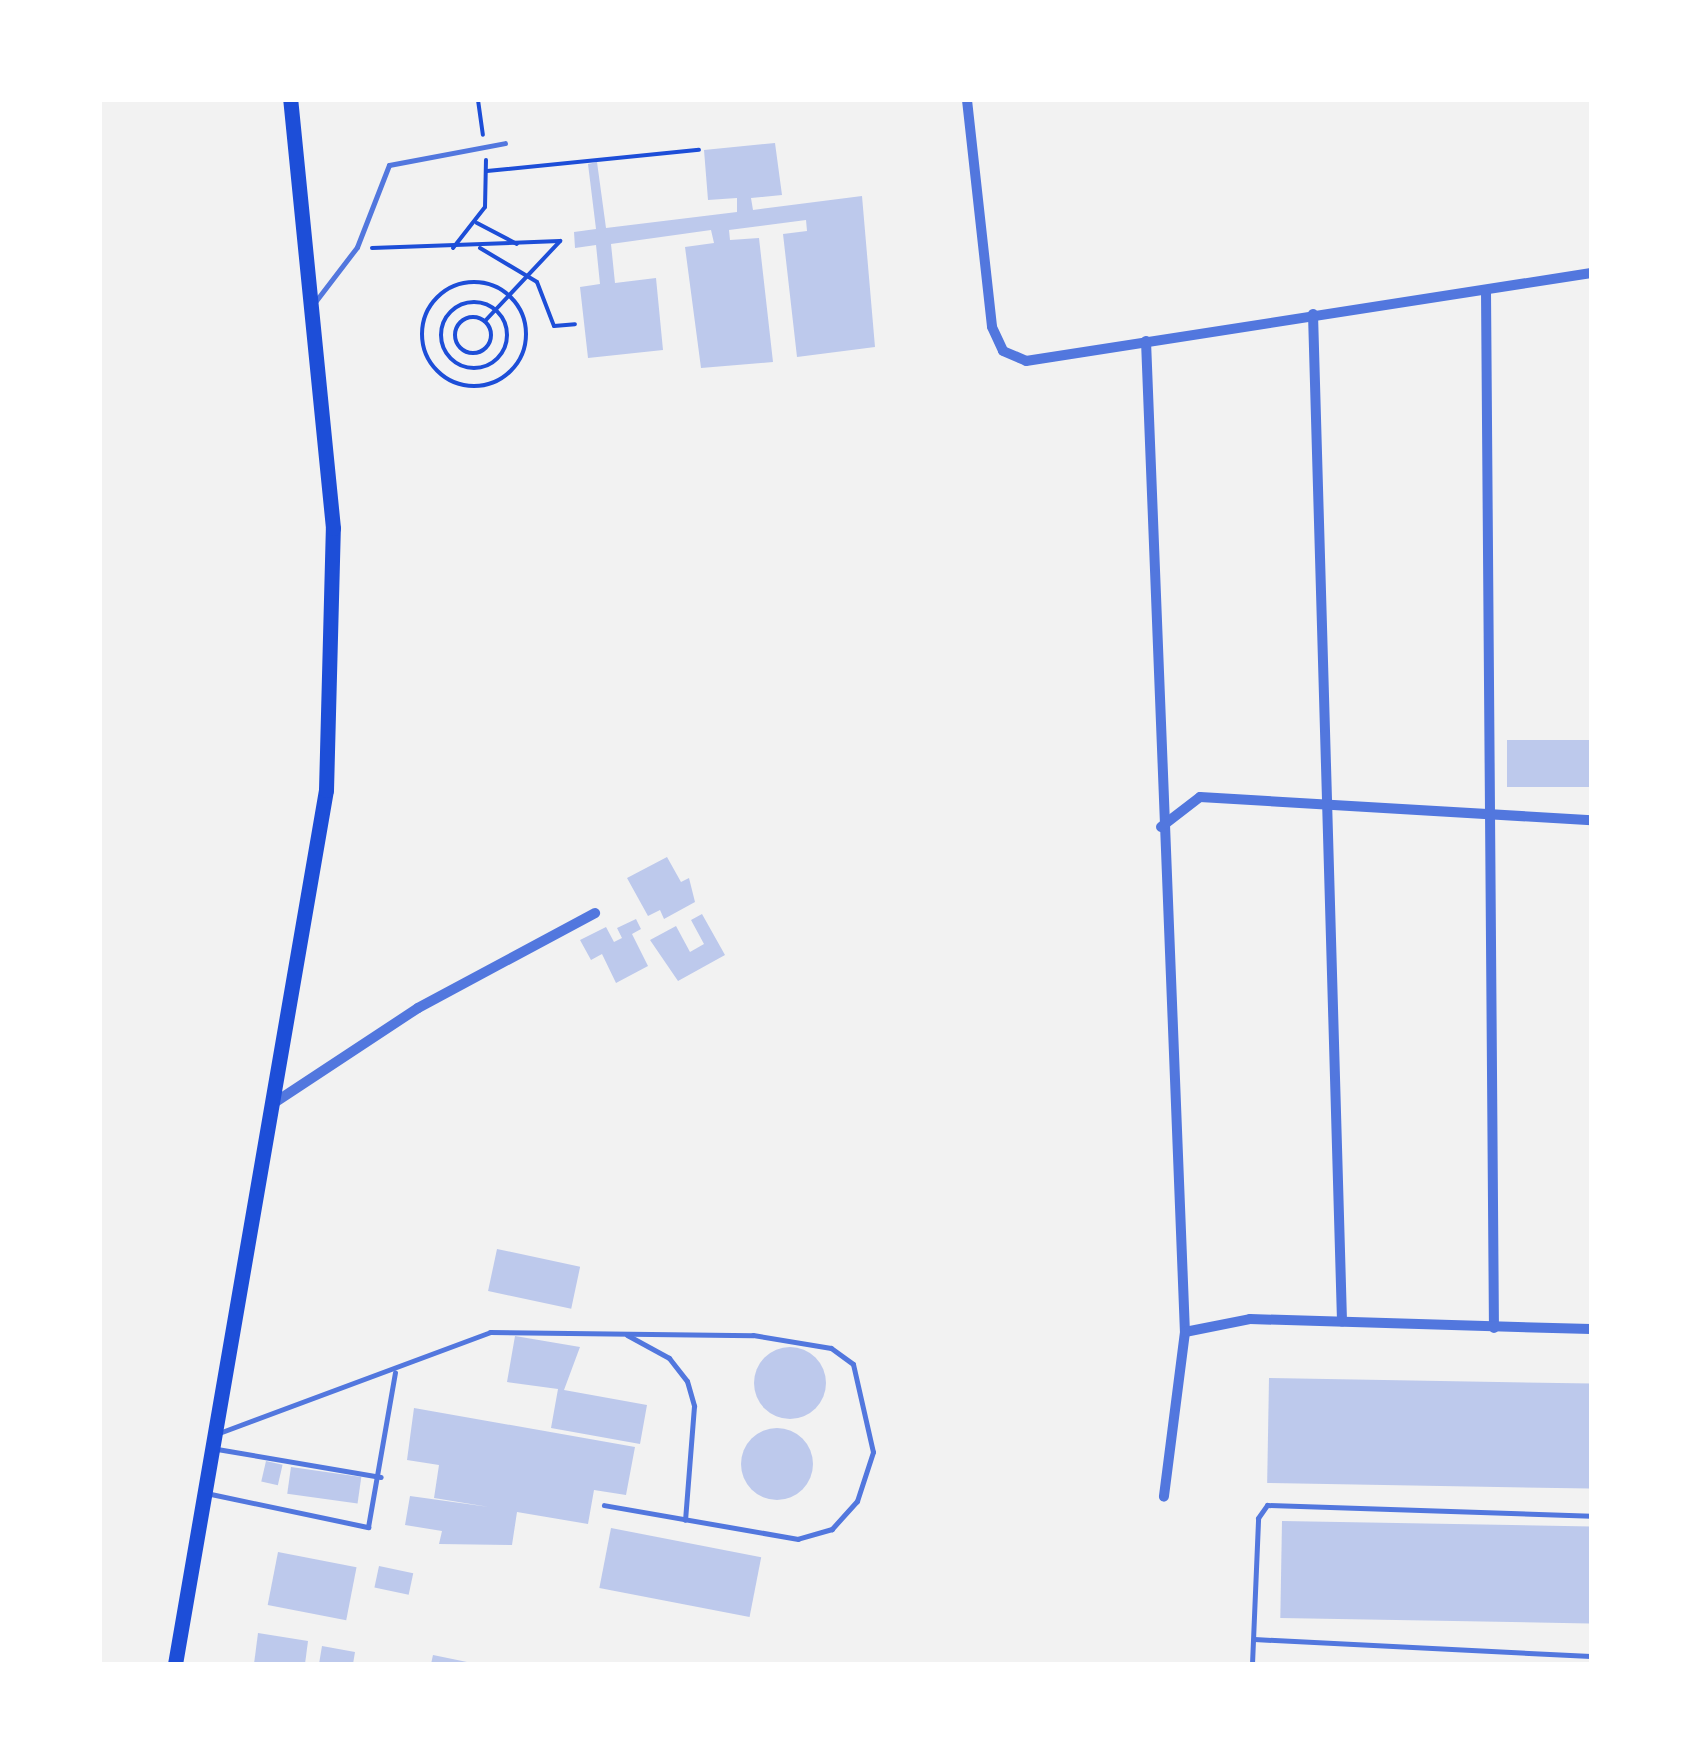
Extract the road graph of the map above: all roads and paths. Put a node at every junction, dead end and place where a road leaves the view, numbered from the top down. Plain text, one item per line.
1 (290, 100) edge
2 (478, 100) edge
3 (967, 100) edge
4 (505, 142) dead end
5 (485, 144) junction
6 (699, 150) dead end
7 (487, 170) junction
8 (477, 223) junction
9 (518, 244) junction
10 (357, 248) junction
11 (480, 248) junction
12 (449, 251) junction
13 (1591, 273) edge
14 (529, 274) junction
15 (1486, 291) junction
16 (508, 296) junction
17 (310, 308) junction
18 (495, 310) junction
19 (1312, 314) junction
20 (484, 321) junction
21 (575, 324) dead end
22 (1146, 341) junction
23 (1331, 803) junction
24 (1492, 814) junction
25 (1591, 820) edge
26 (1161, 827) junction
27 (595, 913) dead end
28 (277, 1101) junction
29 (1342, 1322) junction
30 (1494, 1328) junction
31 (1591, 1329) edge
32 (1186, 1332) junction
33 (624, 1334) junction
34 (395, 1372) junction
35 (215, 1441) junction
36 (381, 1477) junction
37 (206, 1493) junction
38 (1164, 1498) dead end
39 (604, 1506) dead end
40 (1591, 1516) edge
41 (685, 1520) junction
42 (1253, 1638) junction
43 (1591, 1656) edge
44 (175, 1664) edge
45 (1252, 1664) edge

1 - 17 main road
2 - 5 path
3 - 22 street
4 - 5 lane
5 - 7 path
5 - 10 lane
6 - 7 path
7 - 8 path
8 - 9 path
8 - 12 path
9 - 11 path
9 - 14 path
10 - 12 path
10 - 17 lane
11 - 12 path
11 - 14 path
13 - 15 street
14 - 16 path
14 - 21 path
15 - 19 street
15 - 24 street
16 - 16 path
16 - 18 path
17 - 28 main road
18 - 18 path
18 - 20 path
19 - 22 street
19 - 23 street
20 - 20 path
22 - 26 street
23 - 24 street
23 - 26 street
23 - 29 street
24 - 25 street
24 - 30 street
26 - 32 street
27 - 28 street
28 - 35 main road
29 - 30 street
29 - 32 street
30 - 31 street
32 - 38 street
33 - 34 lane
33 - 41 lane
33 - 41 lane
34 - 35 lane
34 - 36 lane
35 - 36 lane
35 - 37 main road
36 - 37 lane
37 - 44 main road
39 - 41 lane
40 - 42 lane
42 - 43 lane
42 - 45 lane

